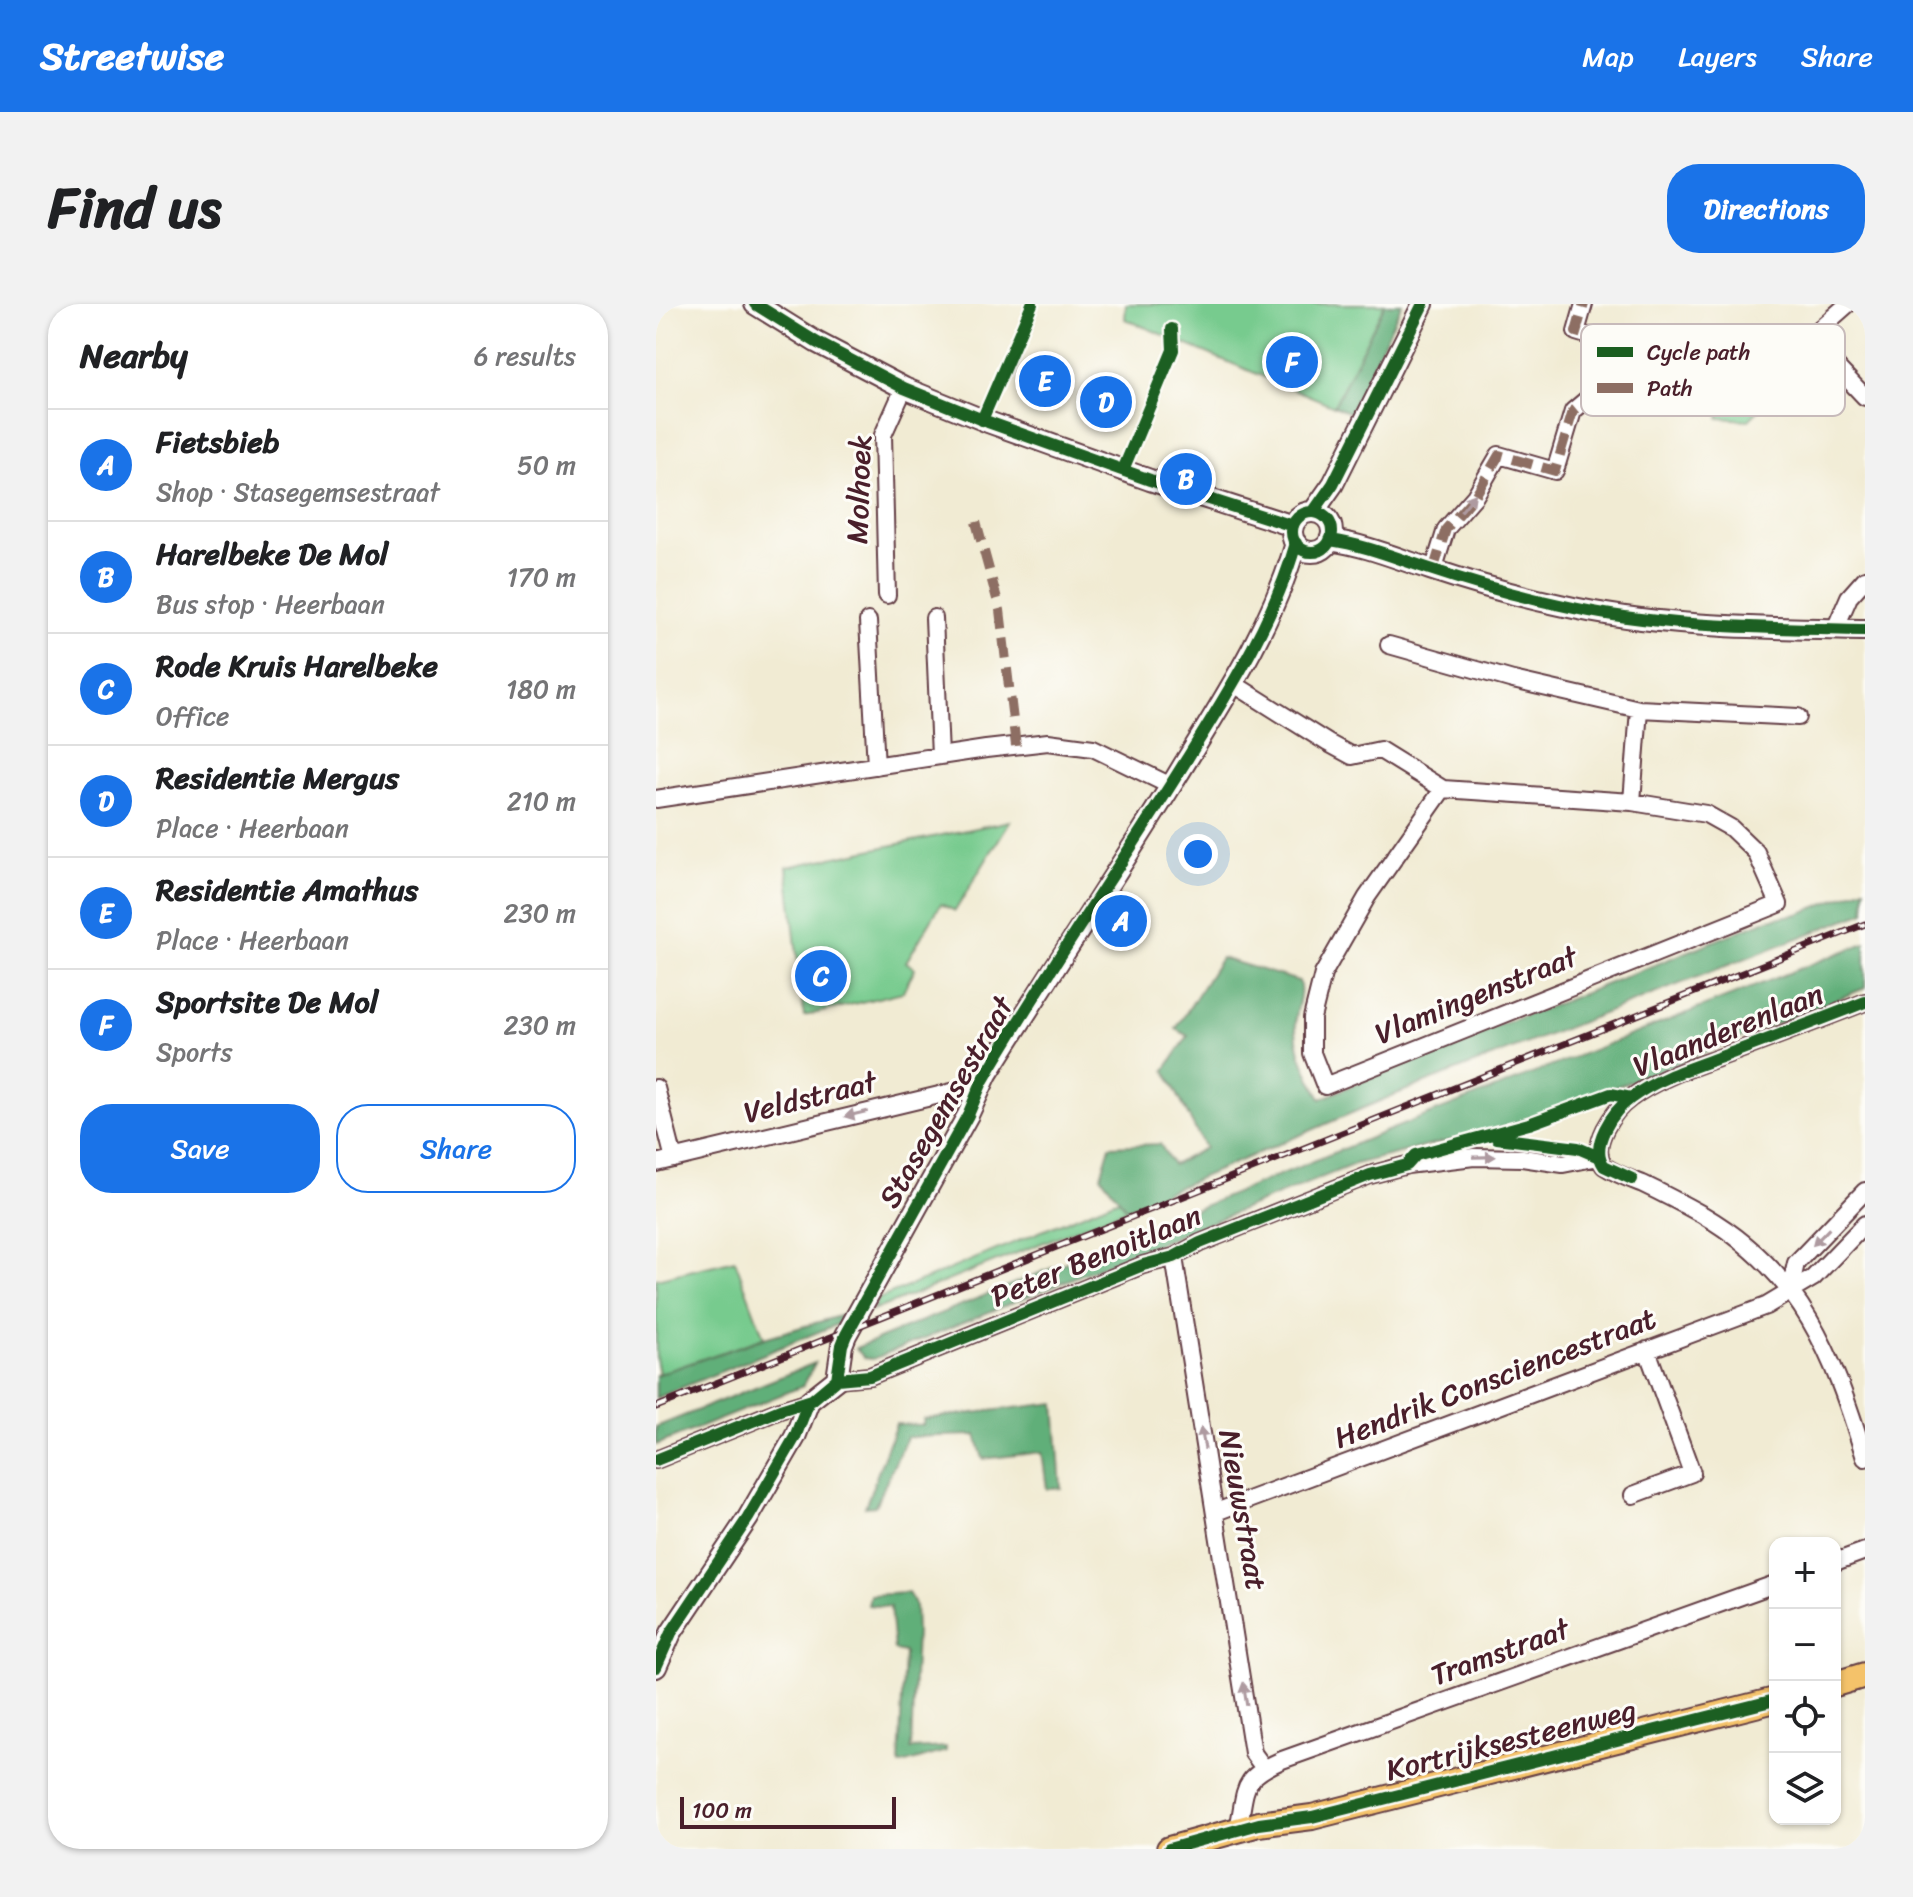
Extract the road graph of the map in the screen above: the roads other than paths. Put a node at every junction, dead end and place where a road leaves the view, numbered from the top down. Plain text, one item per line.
1 (755, 304) edge
2 (1423, 304) edge
3 (1584, 304) edge
4 (1848, 304) edge
5 (1826, 324) edge
6 (1581, 333) edge
7 (1845, 376) edge
8 (904, 388) junction
9 (1865, 397) edge
10 (1581, 404) edge
11 (1325, 524) junction
12 (1298, 540) junction
13 (1433, 571) junction
14 (1865, 579) edge
15 (887, 595) dead end
16 (934, 618) dead end
17 (868, 621) dead end
18 (1835, 629) junction
19 (1865, 630) edge
20 (1389, 645) dead end
21 (1234, 684) junction
22 (1639, 709) junction
23 (1798, 717) dead end
24 (940, 756) junction
25 (876, 766) junction
26 (1171, 786) junction
27 (1443, 789) junction
28 (656, 799) edge
29 (1632, 802) junction
30 (1865, 1002) edge
31 (656, 1088) edge
32 (976, 1098) junction
33 (1599, 1157) junction
34 (674, 1159) junction
35 (656, 1163) edge
36 (1865, 1191) edge
37 (1865, 1224) edge
38 (1174, 1257) junction
39 (1790, 1290) junction
40 (1647, 1350) junction
41 (837, 1379) junction
42 (809, 1401) junction
43 (1865, 1458) edge
44 (656, 1460) edge
45 (1633, 1495) dead end
46 (1216, 1512) junction
47 (1865, 1551) edge
48 (1841, 1560) edge
49 (1769, 1586) edge
50 (657, 1660) edge
51 (1865, 1675) edge
52 (1841, 1682) edge
53 (1769, 1702) edge
54 (1264, 1768) junction
55 (1253, 1830) junction
56 (1177, 1848) edge
57 (1216, 1848) edge

1 - 8 street
2 - 11 street
3 - 6 street
4 - 5 street
7 - 9 street
8 - 12 street
8 - 15 street, Molhoek
13 -> 10 street
11 - 12 street
11 - 12 street
11 - 13 street
12 - 21 street, Stasegemsestraat
13 - 18 street
14 - 18 street
16 - 24 street
17 - 25 street
18 - 19 street
20 - 22 street
21 - 26 street, Stasegemsestraat
21 - 27 street, Vlamingenstraat
22 - 23 street
22 - 29 street
24 - 25 street
24 - 26 street
25 - 28 street
26 - 32 street, Stasegemsestraat
27 - 29 street, Vlamingenstraat
27 - 29 street, Vlamingenstraat
30 - 33 street, Vlaanderenlaan
31 - 34 street
32 -> 34 street, Veldstraat
32 - 41 street, Stasegemsestraat
38 -> 33 street, Peter Benoitlaan
33 - 39 street
34 - 35 street, Veldstraat
36 -> 39 street
37 - 39 street, Hendrik Consciencestraat
38 - 41 street, Peter Benoitlaan
46 -> 38 street, Nieuwstraat
39 - 40 street, Hendrik Consciencestraat
39 - 43 street
40 - 45 street
40 - 46 street, Hendrik Consciencestraat
41 - 42 street
42 - 44 street
42 - 50 street
54 -> 46 street, Nieuwstraat
47 - 48 street
49 - 54 street, Tramstraat
51 - 52 main road
53 - 55 main road, Kortrijksesteenweg
54 - 55 street, Tramstraat
55 - 56 main road
55 - 57 main road, Kortrijksesteenweg

